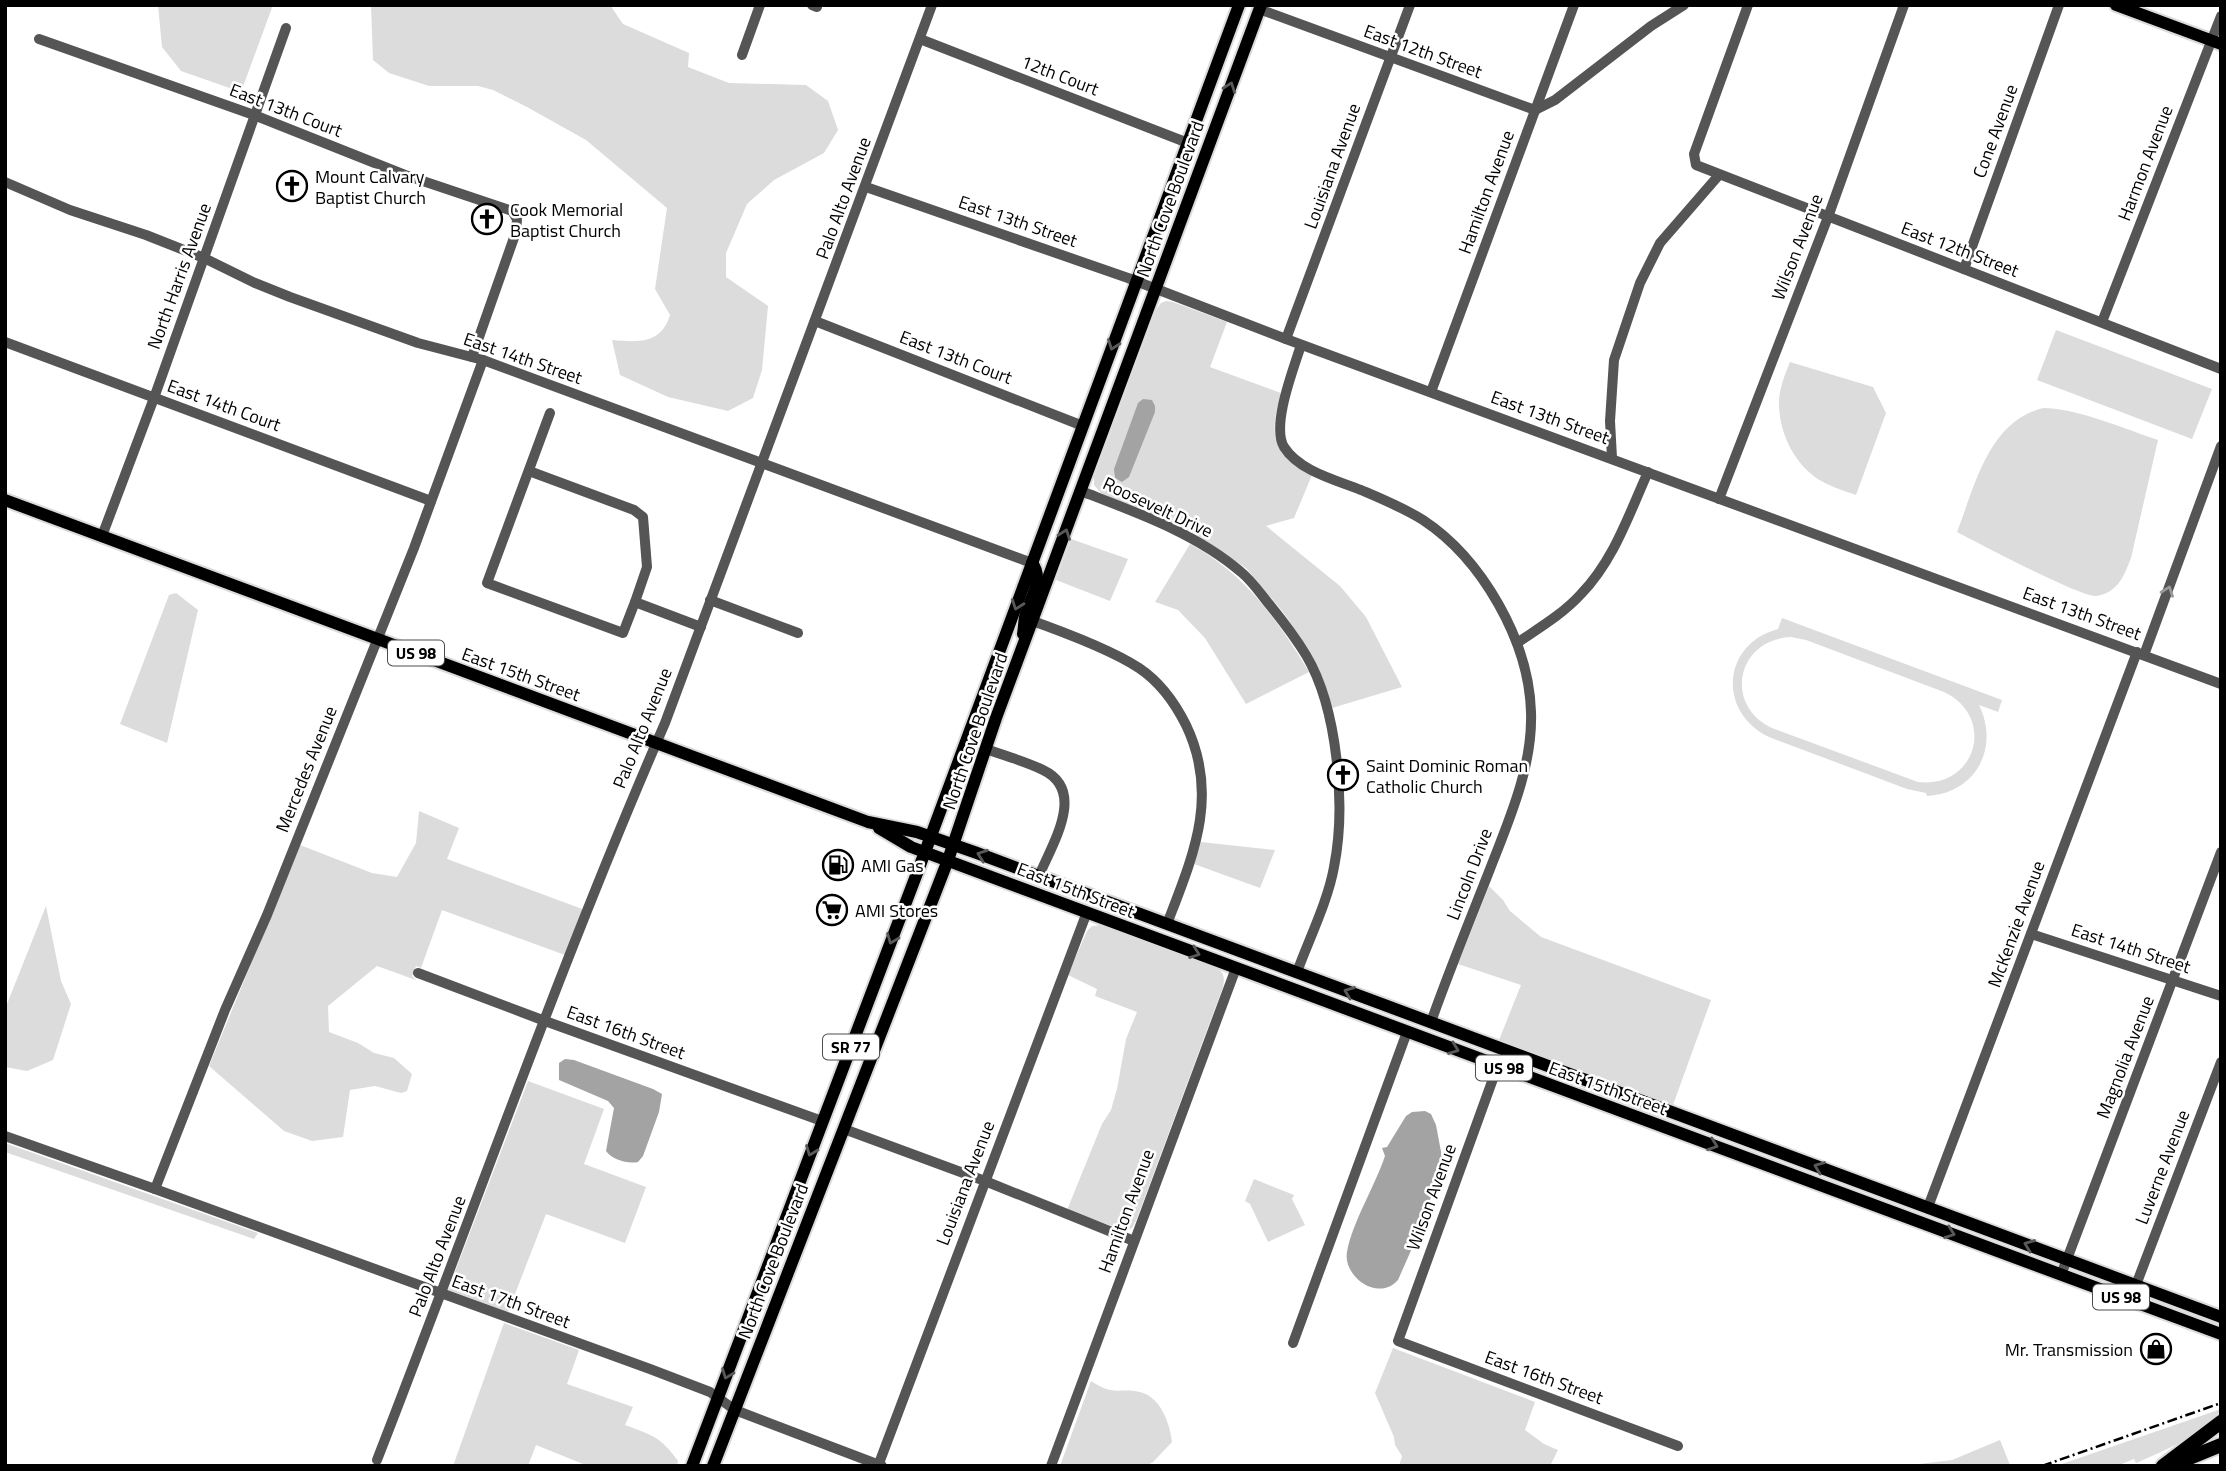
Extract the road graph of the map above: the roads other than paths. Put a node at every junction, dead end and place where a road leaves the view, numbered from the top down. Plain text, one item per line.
1 (760, 5) edge
2 (932, 5) edge
3 (1239, 5) edge
4 (1410, 5) edge
5 (1574, 5) edge
6 (1684, 5) edge
7 (1748, 5) edge
8 (1904, 5) edge
9 (2059, 5) edge
10 (2116, 5) edge
11 (1260, 7) edge
12 (2221, 16) edge
13 (286, 28) dead end
14 (39, 39) dead end
15 (920, 39) junction
16 (2216, 43) edge
17 (742, 55) dead end
18 (1390, 58) junction
19 (1535, 110) junction
20 (254, 115) junction
21 (1188, 143) junction
22 (1718, 175) junction
23 (5, 182) edge
24 (866, 187) junction
25 (1828, 218) junction
26 (517, 219) joint
27 (204, 258) junction
28 (1964, 269) junction
29 (1137, 281) junction
30 (1156, 289) junction
31 (815, 321) junction
32 (2102, 322) junction
33 (1286, 339) junction
34 (5, 342) edge
35 (1301, 345) junction
36 (477, 359) junction
37 (2221, 369) edge
38 (1431, 392) junction
39 (154, 398) junction
40 (550, 413) dead end
41 (1083, 426) junction
42 (2221, 446) edge
43 (1612, 458) junction
44 (762, 462) junction
45 (528, 471) junction
46 (1648, 472) junction
47 (1081, 491) junction
48 (1719, 499) junction
49 (5, 500) edge
50 (431, 501) junction
51 (102, 536) junction
52 (1032, 563) junction
53 (710, 600) junction
54 (635, 602) junction
55 (1029, 619) junction
56 (701, 627) junction
57 (799, 633) dead end
58 (377, 638) junction
59 (1517, 643) junction
60 (2141, 654) junction
61 (2221, 684) edge
62 (656, 742) junction
63 (986, 749) junction
64 (868, 822) junction
65 (930, 837) junction
66 (953, 845) junction
67 (925, 852) junction
68 (2221, 852) edge
69 (948, 860) junction
70 (1039, 876) junction
71 (1093, 896) junction
72 (1087, 912) junction
73 (1167, 924) junction
74 (2031, 933) junction
75 (1161, 940) junction
76 (1242, 952) junction
77 (1236, 968) junction
78 (1297, 972) junction
79 (418, 973) dead end
80 (2174, 980) junction
81 (1291, 988) junction
82 (2221, 996) edge
83 (1413, 1016) junction
84 (545, 1021) junction
85 (1431, 1022) junction
86 (1407, 1032) junction
87 (1425, 1038) junction
88 (1504, 1049) junction
89 (2221, 1062) edge
90 (1498, 1065) junction
91 (1580, 1078) junction
92 (1574, 1094) junction
93 (1681, 1115) junction
94 (822, 1121) junction
95 (844, 1129) junction
96 (1675, 1131) junction
97 (5, 1136) edge
98 (1794, 1157) junction
99 (1788, 1173) junction
100 (985, 1181) junction
101 (155, 1189) junction
102 (1928, 1208) junction
103 (1923, 1223) junction
104 (1134, 1241) junction
105 (2067, 1259) junction
106 (2061, 1275) junction
107 (2136, 1285) junction
108 (442, 1294) junction
109 (2130, 1301) junction
110 (2221, 1317) edge
111 (2221, 1334) edge
112 (1398, 1341) joint
113 (1293, 1343) dead end
114 (718, 1397) junction
115 (735, 1410) junction
116 (2221, 1422) edge
117 (2221, 1445) edge
118 (1678, 1446) dead end
119 (377, 1460) dead end
120 (879, 1465) edge
121 (692, 1466) edge
122 (713, 1466) edge
123 (1051, 1466) edge
124 (2163, 1466) edge
125 (2169, 1466) edge

1 - 17 street
2 - 15 street, Palo Alto Avenue
3 - 21 main road, North Cove Boulevard / SR 77
4 - 18 street, Louisiana Avenue
5 - 19 street, Hamilton Avenue
6 - 19 street
7 - 22 street, East 12th Street
8 - 25 street, Wilson Avenue
9 - 28 street, Cone Avenue
10 - 16 main road
11 - 18 street, East 12th Street
30 -> 11 main road, North Cove Boulevard
12 - 16 street, Harmon Avenue
13 - 20 street, North Harris Avenue
14 - 20 street, East 13th Court
15 - 21 street, 12th Court
15 - 24 street, Palo Alto Avenue
16 - 32 street, Harmon Avenue
18 - 19 street, East 12th Street
18 - 33 street, Louisiana Avenue
19 - 38 street, Hamilton Avenue
20 - 26 street, East 13th Court
20 - 27 street, North Harris Avenue
21 - 29 main road, North Cove Boulevard / SR 77
22 - 25 street, East 12th Street
22 - 43 street
23 - 27 street, East 14th Street
24 - 29 street, East 13th Street
24 - 31 street, Palo Alto Avenue
25 - 28 street, East 12th Street
25 - 48 street, Wilson Avenue
26 - 36 street, Mercedes Avenue
27 - 36 street, East 14th Street
27 - 39 street, North Harris Avenue
28 - 32 street, East 12th Street
29 - 30 street, East 13th Street
29 -> 41 main road, North Cove Boulevard / SR 77
30 - 33 street, East 13th Street
30 - 47 main road, North Cove Boulevard
31 - 41 street, East 13th Court
31 - 44 street, Palo Alto Avenue
32 - 37 street, East 12th Street
33 - 35 street, East 13th Street
34 - 39 street, East 14th Court
35 - 38 street, East 13th Street
35 - 59 street, Lincoln Drive
36 - 44 street, East 14th Street
36 - 50 street, Mercedes Avenue
38 - 43 street, East 13th Street
39 - 50 street, East 14th Court
39 - 51 street, North Harris Avenue
40 - 45 street
41 - 52 main road, North Cove Boulevard / SR 77
60 -> 42 street, McKenzie Avenue
43 - 46 street, East 13th Street
44 - 52 street, East 14th Street
44 - 53 street, Palo Alto Avenue
45 - 54 street
45 - 54 street
46 - 48 street, East 13th Street
46 - 59 street
55 -> 47 main road, North Cove Boulevard
47 - 78 street, Roosevelt Drive
48 - 60 street, East 13th Street
49 - 51 main road, East 15th Street / US 98
50 - 58 street, Mercedes Avenue
51 - 58 main road, East 15th Street / US 98
52 - 55 main road
52 -> 65 main road, North Cove Boulevard / SR 77
53 - 56 street, Palo Alto Avenue
53 - 57 street
54 - 56 street
55 - 63 main road, North Cove Boulevard / SR 77
55 - 73 street
56 - 62 street, Palo Alto Avenue
58 - 62 main road, East 15th Street / US 98
58 - 101 street, Mercedes Avenue
59 - 85 street, Lincoln Drive
60 - 61 street, East 13th Street
60 - 74 street, McKenzie Avenue
62 - 64 main road, East 15th Street / US 98
62 - 84 street, Palo Alto Avenue
63 - 66 main road, North Cove Boulevard / SR 77
63 - 70 street
64 - 65 main road, East 15th Street / US 98
64 - 67 main road, East 15th Street / US 98
65 - 66 main road, East 15th Street / US 98
65 - 67 main road, North Cove Boulevard / SR 77
66 - 69 main road, North Cove Boulevard / SR 77
70 -> 66 main road, East 15th Street / US 98
67 - 69 main road, East 15th Street / US 98
67 -> 94 main road, North Cove Boulevard / SR 77
68 - 80 street, Magnolia Avenue
69 - 72 main road, East 15th Street / US 98
69 - 95 main road, North Cove Boulevard / SR 77
70 - 71 main road, East 15th Street / US 98
71 - 72 main road
71 - 73 main road, East 15th Street / US 98
72 - 75 main road, East 15th Street / US 98
72 - 100 street, Louisiana Avenue
73 - 75 main road
73 - 76 main road, East 15th Street / US 98
74 - 80 street, East 14th Street
74 - 102 street, McKenzie Avenue
75 -> 77 main road, East 15th Street / US 98
76 - 77 main road
76 - 78 main road, East 15th Street / US 98
77 - 81 main road, East 15th Street / US 98
77 - 104 street, Hamilton Avenue
78 - 81 main road
83 -> 78 main road, East 15th Street / US 98
79 - 84 street, East 16th Street
80 - 82 street, East 14th Street
80 - 105 street, Magnolia Avenue
81 - 86 main road, East 15th Street / US 98
83 - 85 main road, East 15th Street / US 98
83 - 86 main road
84 - 94 street, East 16th Street
84 - 108 street, Palo Alto Avenue
85 - 87 main road
85 - 88 main road, East 15th Street / US 98
86 - 87 main road, East 15th Street / US 98
86 - 113 street
87 -> 90 main road, East 15th Street / US 98
88 - 90 main road
88 - 91 main road, East 15th Street / US 98
89 - 107 street, Luverne Avenue
90 - 92 main road, East 15th Street / US 98
90 - 112 street, Wilson Avenue
91 - 92 main road
91 - 93 main road, East 15th Street / US 98
92 - 96 main road, East 15th Street / US 98
93 - 96 main road
93 - 98 main road, East 15th Street / US 98
94 -> 114 main road, North Cove Boulevard / SR 77
95 - 100 street
95 - 115 main road, North Cove Boulevard / SR 77
96 -> 99 main road, East 15th Street / US 98
97 - 101 street, East 17th Street
98 - 99 main road
102 -> 98 main road, East 15th Street / US 98
99 - 103 main road, East 15th Street / US 98
100 - 104 street
100 - 120 street, Louisiana Avenue
101 - 108 street, East 17th Street
102 - 103 main road
105 -> 102 main road, East 15th Street / US 98
103 -> 106 main road, East 15th Street / US 98
104 - 123 street, Hamilton Avenue
105 - 106 street, Magnolia Avenue
105 - 107 main road, East 15th Street / US 98
106 - 109 main road, East 15th Street / US 98
107 - 109 main road
107 - 110 main road, East 15th Street / US 98
108 - 114 street, East 17th Street
108 - 119 street, Palo Alto Avenue
109 - 111 main road, East 15th Street / US 98
112 - 118 street, East 16th Street
114 - 115 street, East 17th Street
114 - 121 main road, North Cove Boulevard / SR 77
115 - 120 street, East 17th Street
115 - 122 main road, North Cove Boulevard / SR 77
116 - 124 highway
117 - 125 highway

